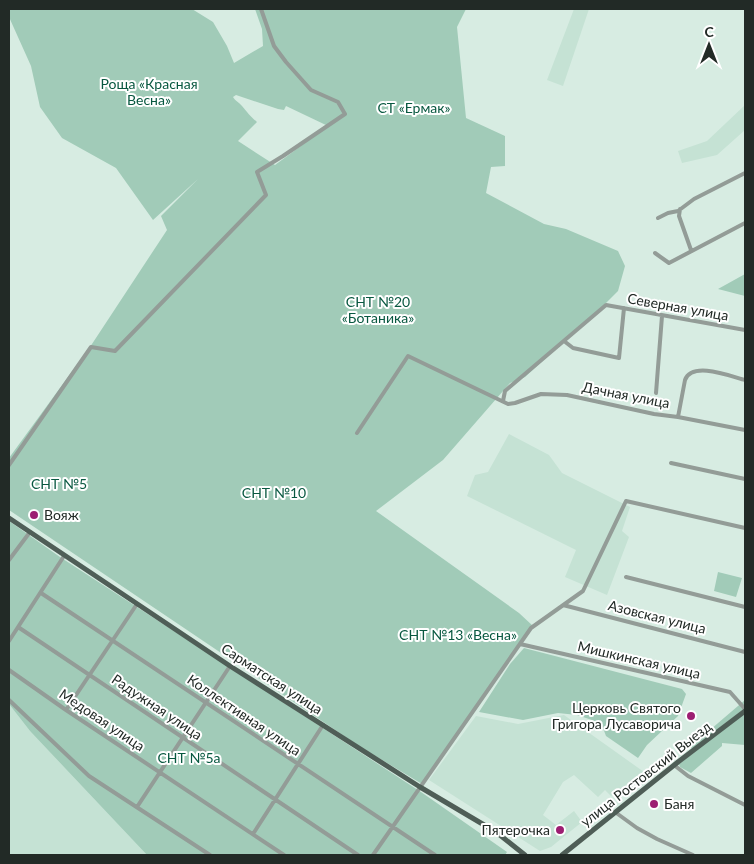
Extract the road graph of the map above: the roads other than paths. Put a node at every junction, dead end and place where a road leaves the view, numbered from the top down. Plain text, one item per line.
1 (260, 9) edge
2 (745, 173) edge
3 (680, 209) junction
4 (658, 218) dead end
5 (745, 223) edge
6 (691, 250) junction
7 (655, 253) dead end
8 (624, 308) junction
9 (662, 316) junction
10 (745, 330) edge
11 (564, 341) junction
12 (745, 380) edge
13 (656, 393) dead end
14 (503, 401) junction
15 (678, 417) junction
16 (745, 430) edge
17 (357, 433) dead end
18 (671, 463) dead end
19 (9, 464) edge
20 (745, 479) edge
21 (9, 518) edge
22 (745, 528) edge
23 (30, 532) junction
24 (64, 556) junction
25 (9, 560) edge
26 (626, 577) dead end
27 (41, 593) junction
28 (137, 604) junction
29 (563, 605) junction
30 (745, 607) edge
31 (18, 627) junction
32 (113, 640) junction
33 (9, 641) edge
34 (520, 644) junction
35 (745, 652) edge
36 (230, 666) junction
37 (9, 670) edge
38 (90, 675) junction
39 (9, 700) edge
40 (206, 702) junction
41 (66, 710) junction
42 (745, 710) edge
43 (323, 726) junction
44 (183, 738) junction
45 (298, 764) junction
46 (674, 765) junction
47 (160, 772) junction
48 (420, 788) junction
49 (275, 799) junction
50 (745, 805) edge
51 (137, 807) junction
52 (615, 812) junction
53 (393, 827) junction
54 (253, 834) junction
55 (210, 855) edge
56 (284, 855) edge
57 (358, 855) edge
58 (373, 855) edge
59 (435, 855) edge
60 (524, 855) edge
61 (562, 855) edge
62 (693, 855) edge

1 - 19 street
2 - 3 street
3 - 4 street
3 - 6 street
5 - 6 street
6 - 7 street
8 - 9 street, Северная улица
8 - 11 street, Северная улица
8 - 11 street
9 - 10 street, Северная улица
9 - 13 street
11 - 14 street
12 - 15 street
14 - 15 street, Дачная улица
14 - 17 street
15 - 16 street, Дачная улица
18 - 20 street
21 - 23 main road, Сарматская улица
22 - 29 street
23 - 24 main road, Сарматская улица
23 - 25 street
24 - 27 street
24 - 28 main road, Сарматская улица
26 - 30 street
27 - 31 street
27 - 32 street, Коллективная улица
28 - 32 street
28 - 36 main road, Сарматская улица
29 - 34 street
29 - 35 street, Азовская улица
31 - 33 street
31 - 38 street, Радужная улица
32 - 38 street
32 - 40 street, Коллективная улица
34 - 42 street, Мишкинская улица
34 - 48 street
36 - 40 street
36 - 43 main road, Сарматская улица
37 - 41 street, Медовая улица
38 - 41 street
38 - 44 street, Радужная улица
39 - 51 street
40 - 44 street
40 - 45 street, Коллективная улица
41 - 47 street, Медовая улица
42 - 46 main road, улица Ростовский Выезд
43 - 45 street
43 - 48 main road, Сарматская улица
44 - 47 street
44 - 49 street, Радужная улица
45 - 49 street
45 - 53 street, Коллективная улица
46 - 50 street
46 - 52 main road, улица Ростовский Выезд
47 - 51 street
47 - 54 street, Медовая улица
48 - 53 street
48 - 60 main road, Сарматская улица
49 - 54 street
49 - 57 street, Радужная улица
51 - 55 street
52 - 61 main road, улица Ростовский Выезд
52 - 62 street
53 - 58 street
53 - 59 street, Коллективная улица
54 - 56 street, Медовая улица

